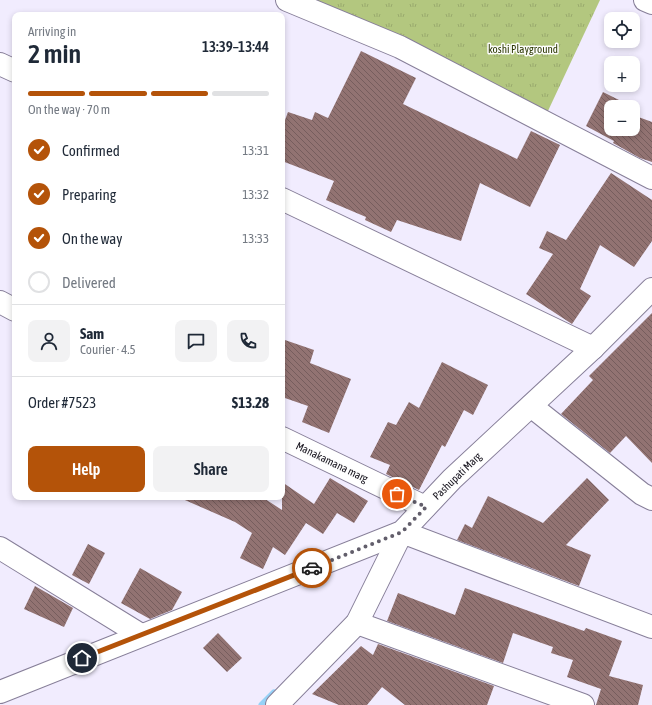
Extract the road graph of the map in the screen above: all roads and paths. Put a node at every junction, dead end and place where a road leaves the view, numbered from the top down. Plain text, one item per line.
1 (287, 0) edge
2 (645, 0) edge
3 (652, 3) edge
4 (0, 64) edge
5 (12, 70) edge
6 (652, 178) edge
7 (285, 200) edge
8 (652, 289) edge
9 (0, 302) edge
10 (12, 308) edge
11 (593, 348) junction
12 (531, 406) junction
13 (285, 439) edge
14 (652, 499) edge
15 (426, 507) junction
16 (402, 532) junction
17 (0, 548) edge
18 (357, 623) junction
19 (652, 627) edge
20 (141, 635) junction
21 (0, 692) edge
22 (277, 705) edge
23 (583, 705) edge

1 - 6 street
2 - 3 street
4 - 5 street
7 - 11 street
8 - 11 street, Pashupati Marg
9 - 10 street
11 - 12 street, Pashupati Marg
12 - 14 street
12 - 15 street, Pashupati Marg
13 - 15 street, Manakamana marg
15 - 16 street, Pashupati Marg
16 - 18 street
16 - 19 street
16 - 20 street, Pashupati Marg
17 - 20 street
18 - 22 street
18 - 23 street
20 - 21 street, Pashupati Marg

